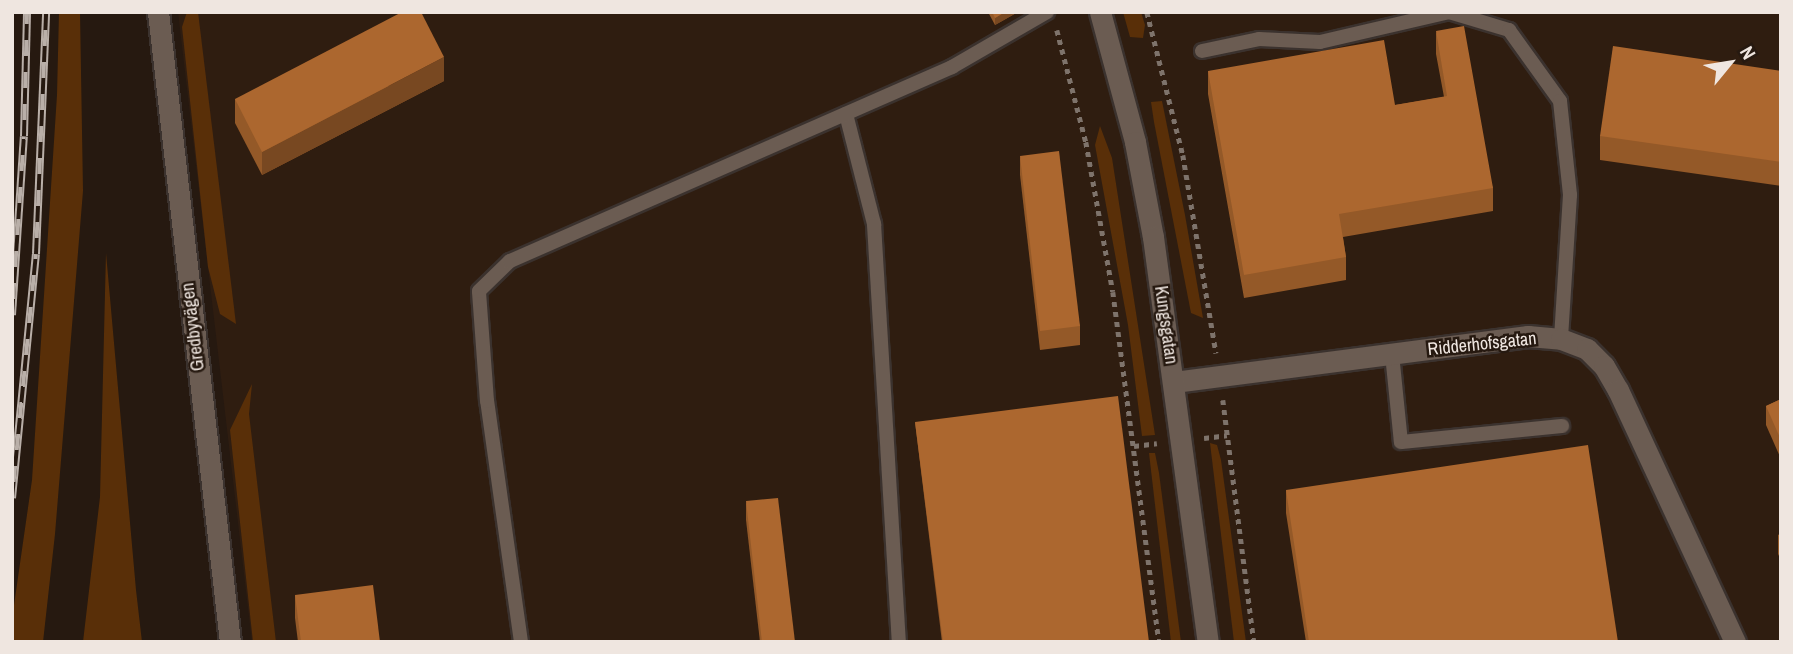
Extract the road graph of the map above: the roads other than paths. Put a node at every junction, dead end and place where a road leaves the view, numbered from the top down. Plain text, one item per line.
1 (158, 12) edge
2 (1048, 12) edge
3 (1100, 12) edge
4 (1202, 51) dead end
5 (846, 114) junction
6 (1562, 339) junction
7 (1392, 354) junction
8 (1174, 382) junction
9 (1562, 426) dead end
10 (230, 642) edge
11 (521, 642) edge
12 (899, 642) edge
13 (1208, 642) edge
14 (1735, 642) edge

1 - 10 street, Gredbyvägen
2 - 5 lane
3 - 8 street, Kungsgatan
4 - 6 lane
5 - 11 lane
5 - 12 lane
6 - 7 street, Ridderhofsgatan
6 - 14 street, Ridderhofsgatan
7 - 8 street, Ridderhofsgatan
7 - 9 lane
8 - 13 street, Kungsgatan

